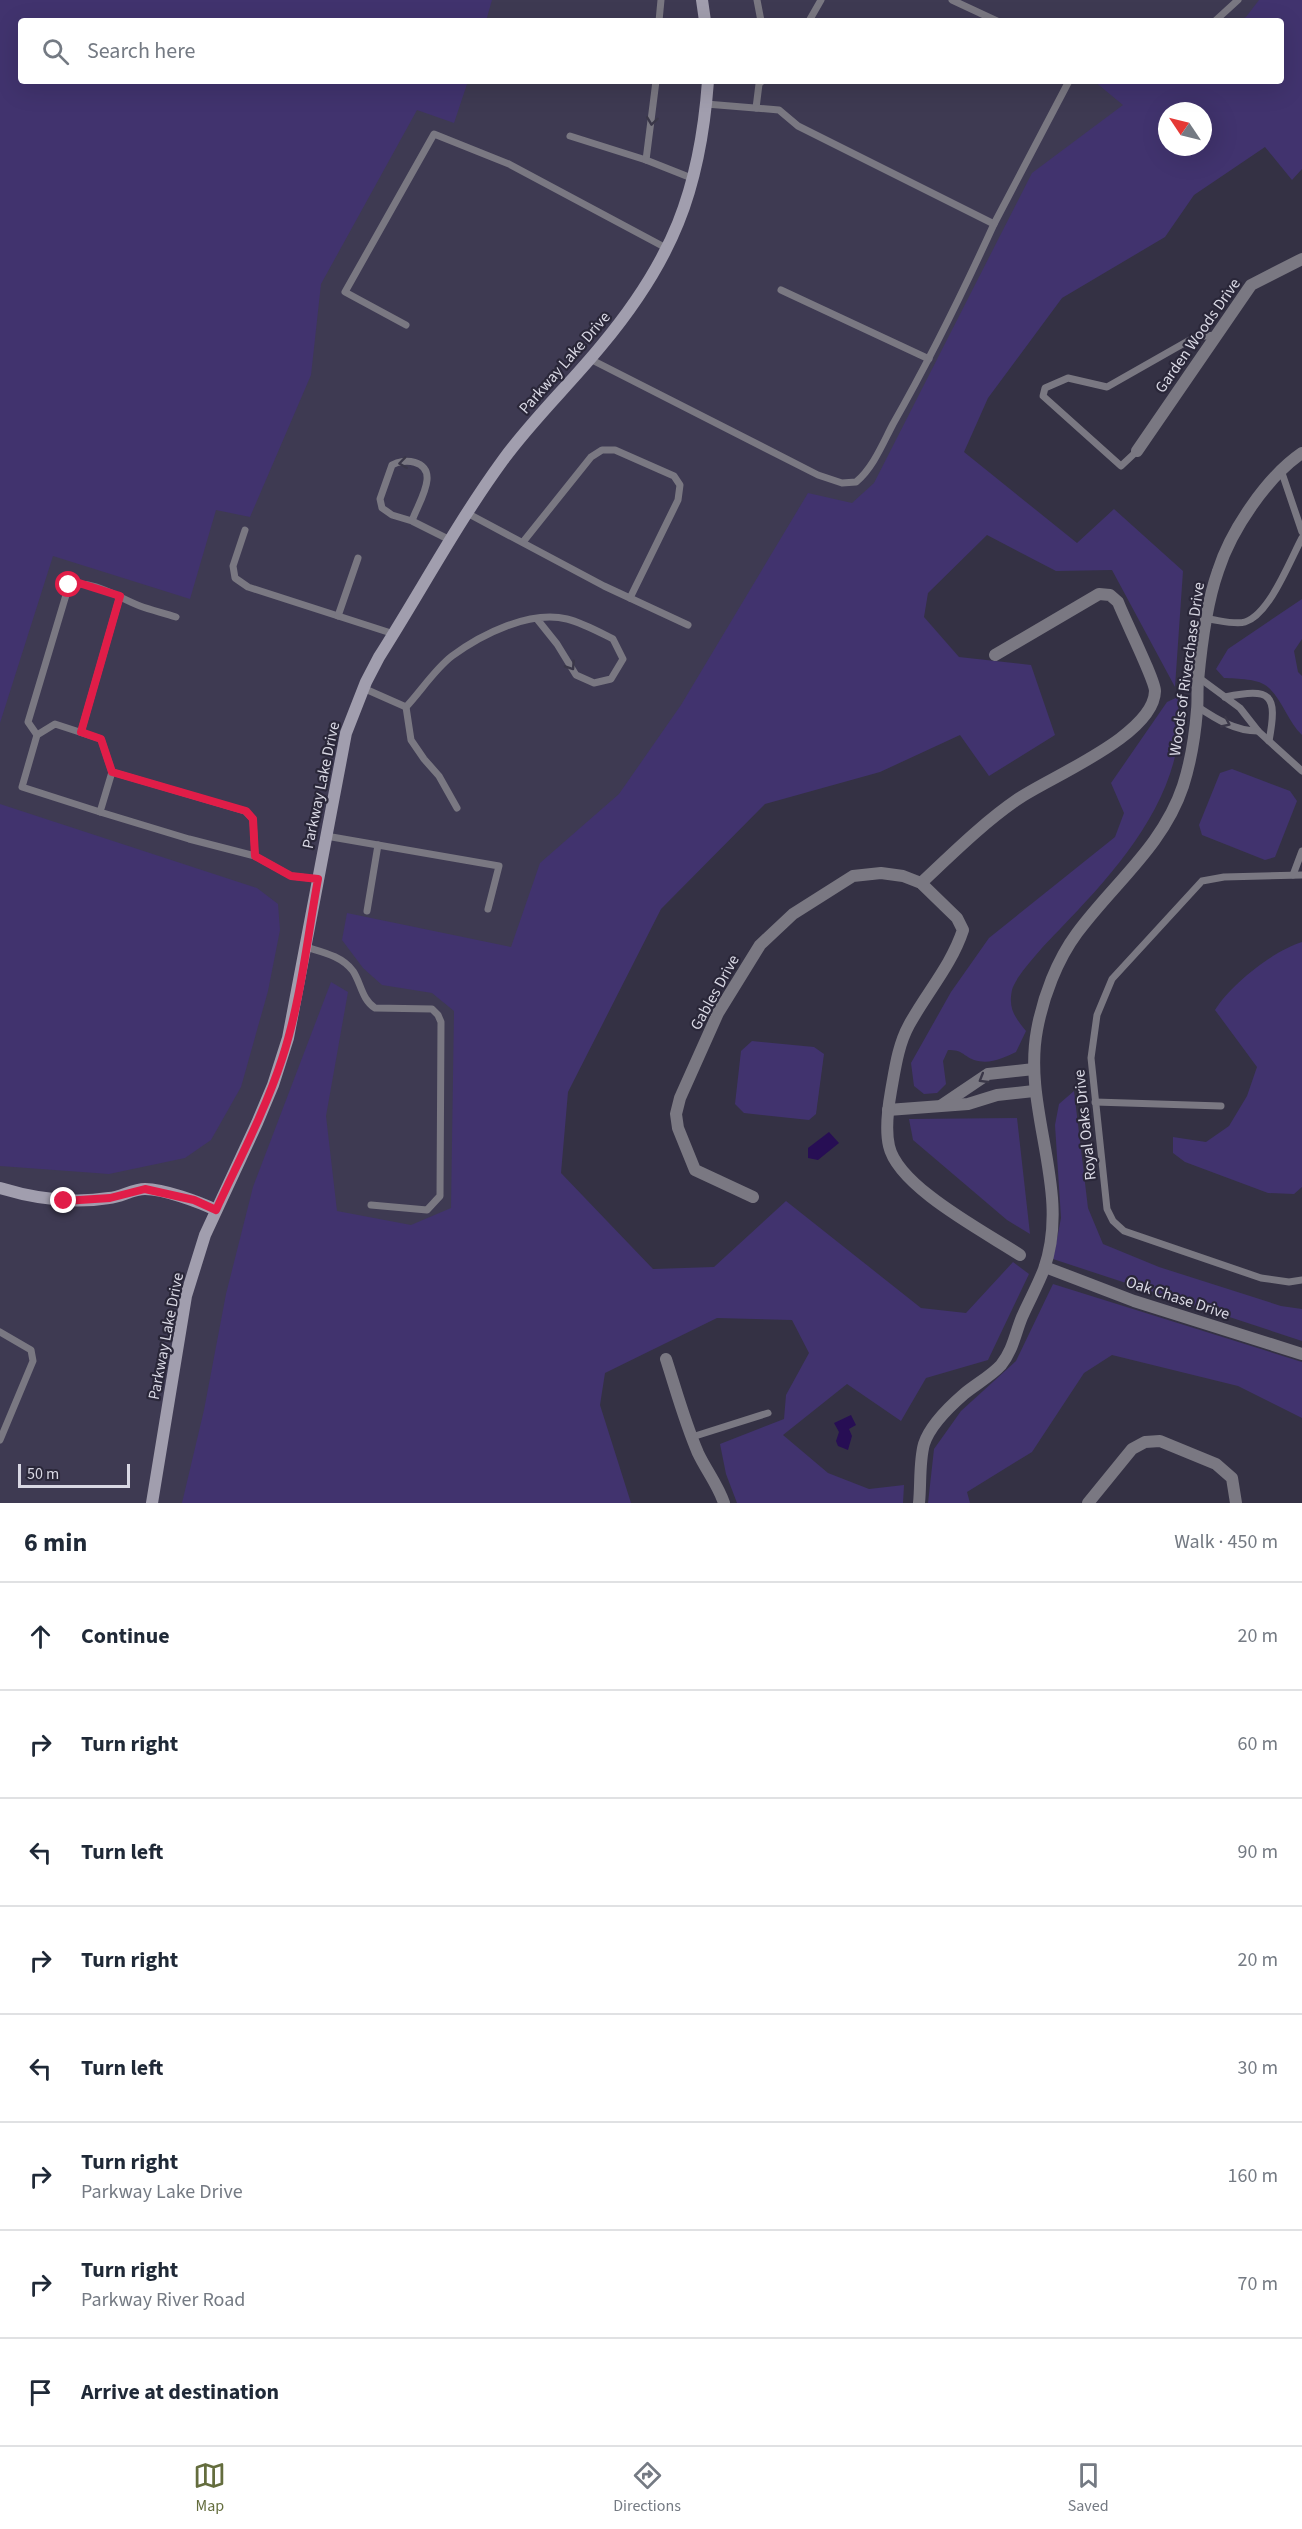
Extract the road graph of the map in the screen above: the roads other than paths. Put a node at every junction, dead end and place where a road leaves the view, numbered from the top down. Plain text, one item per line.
1 (661, 0) edge
2 (702, 0) edge
3 (757, 0) edge
4 (821, 0) edge
5 (952, 0) edge
6 (1238, 0) edge
7 (659, 18) edge
8 (705, 18) edge
9 (761, 18) edge
10 (811, 18) edge
11 (991, 18) edge
12 (1218, 18) edge
13 (656, 84) edge
14 (708, 84) edge
15 (759, 84) edge
16 (1067, 84) edge
17 (706, 104) junction
18 (756, 108) junction
19 (570, 136) dead end
20 (646, 160) junction
21 (694, 179) junction
22 (994, 224) junction
23 (668, 249) junction
24 (1302, 259) edge
25 (781, 290) dead end
26 (406, 325) dead end
27 (1216, 335) junction
28 (590, 359) junction
29 (929, 359) junction
30 (1137, 451) joint
31 (1302, 453) edge
32 (1281, 470) junction
33 (467, 513) junction
34 (412, 521) junction
35 (1301, 529) edge
36 (244, 530) dead end
37 (1302, 538) edge
38 (450, 540) junction
39 (523, 542) junction
40 (358, 558) dead end
41 (120, 596) junction
42 (630, 598) junction
43 (176, 616) dead end
44 (338, 616) junction
45 (537, 619) junction
46 (1208, 619) junction
47 (688, 625) dead end
48 (394, 634) junction
49 (995, 655) dead end
50 (1198, 677) junction
51 (363, 688) junction
52 (1225, 696) junction
53 (406, 707) junction
54 (1198, 707) junction
55 (1258, 731) junction
56 (81, 732) junction
57 (37, 735) junction
58 (1269, 741) junction
59 (1302, 771) edge
60 (112, 772) junction
61 (457, 808) dead end
62 (100, 812) junction
63 (326, 836) junction
64 (378, 845) junction
65 (1302, 851) edge
66 (255, 856) junction
67 (1293, 875) junction
68 (1302, 875) edge
69 (318, 879) junction
70 (921, 883) junction
71 (488, 909) dead end
72 (367, 911) dead end
73 (306, 947) junction
74 (1034, 1069) junction
75 (1034, 1091) junction
76 (1095, 1102) junction
77 (1221, 1106) dead end
78 (938, 1107) junction
79 (888, 1110) junction
80 (0, 1188) edge
81 (753, 1197) dead end
82 (371, 1205) dead end
83 (216, 1210) junction
84 (1020, 1255) dead end
85 (1045, 1268) junction
86 (1302, 1280) edge
87 (0, 1332) edge
88 (1302, 1354) edge
89 (666, 1359) dead end
90 (768, 1413) dead end
91 (692, 1437) junction
92 (0, 1440) edge
93 (152, 1503) edge
94 (724, 1503) edge
95 (919, 1503) edge
96 (1088, 1503) edge
97 (1236, 1503) edge

1 - 7 lane
2 - 8 street
3 - 9 lane
4 - 10 lane
5 - 11 lane
6 - 12 lane
13 -> 20 lane
14 - 17 street, Parkway Lake Drive
15 - 18 lane
16 - 22 lane
17 - 18 lane
17 - 21 street, Parkway Lake Drive
18 - 22 lane
19 - 20 lane
20 - 21 lane
21 - 23 street, Parkway Lake Drive
22 - 29 lane
23 - 26 lane
23 - 28 street, Parkway Lake Drive
24 - 27 street, Garden Woods Drive
25 - 29 lane
27 - 30 street, Garden Woods Drive
27 - 30 lane
28 - 29 lane
28 - 33 street, Parkway Lake Drive
31 - 32 street, Woods of Riverchase Drive
32 - 35 lane
32 - 46 street, Woods of Riverchase Drive
33 - 38 street, Parkway Lake Drive
33 - 39 lane
34 -> 34 lane
34 - 38 lane
36 - 44 lane
37 - 46 lane
38 - 48 street, Parkway Lake Drive
39 - 42 lane
39 - 42 lane
40 - 44 lane
41 - 43 lane
41 - 56 lane
41 - 57 lane
42 - 47 lane
44 - 48 lane
45 -> 45 lane
45 - 53 lane
46 - 50 street, Woods of Riverchase Drive
48 - 51 street, Parkway Lake Drive
49 - 70 street
50 - 52 lane
50 - 54 street, Woods of Riverchase Drive
51 - 53 lane
51 - 63 street, Parkway Lake Drive
52 - 55 lane
52 - 58 lane
53 - 61 lane
54 -> 55 lane
54 - 74 street, Woods of Riverchase Drive
55 - 58 lane
56 - 57 lane
56 - 60 lane
57 - 62 lane
58 - 59 lane
60 - 62 lane
60 - 66 lane
62 - 66 lane
63 - 64 lane
63 - 69 street, Parkway Lake Drive
64 - 71 lane
64 - 72 lane
65 - 67 lane
66 - 69 lane
67 - 68 lane, Royal Oaks Drive
67 - 76 lane, Royal Oaks Drive
69 - 73 street, Parkway Lake Drive
70 - 79 street, Gables Drive
70 - 81 street, Gables Drive
73 - 82 lane
73 - 83 street, Parkway Lake Drive
74 - 75 street, Woods of Riverchase Drive
74 -> 78 street
75 - 78 street
75 - 85 street, Woods of Riverchase Drive
76 - 77 lane
76 - 86 lane, Royal Oaks Drive
78 - 79 street
79 - 84 street, Gables Drive
80 - 83 street
83 - 93 street, Parkway Lake Drive
85 - 88 street, Oak Chase Drive
85 - 95 street, Woods of Riverchase Drive
87 - 92 lane
89 - 91 street
90 - 91 lane
91 - 94 street
96 - 97 street

